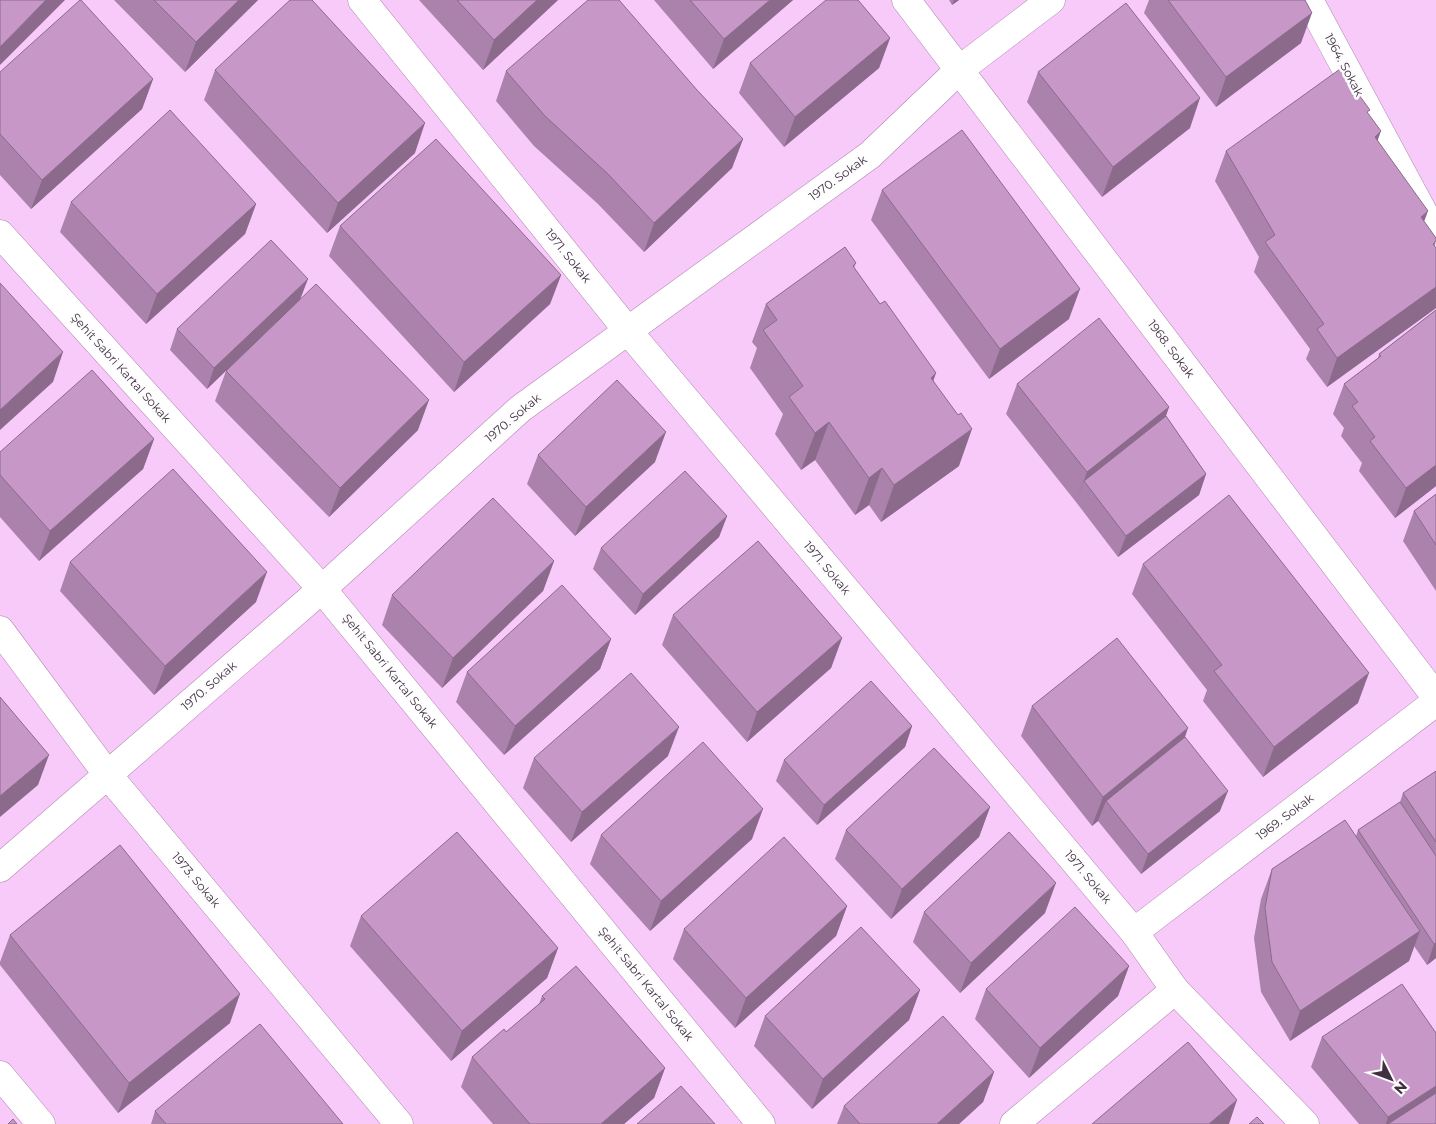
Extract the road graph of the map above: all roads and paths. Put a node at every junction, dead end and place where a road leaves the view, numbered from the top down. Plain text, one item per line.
1 (362, 0) edge
2 (906, 0) edge
3 (1051, 0) edge
4 (1309, 0) edge
5 (959, 70) junction
6 (0, 234) edge
7 (1436, 236) edge
8 (628, 331) junction
9 (322, 589) junction
10 (0, 630) edge
11 (1436, 697) edge
12 (1436, 702) edge
13 (108, 774) junction
14 (0, 868) edge
15 (1134, 932) junction
16 (1175, 990) junction
17 (0, 1075) edge
18 (41, 1124) edge
19 (399, 1124) edge
20 (761, 1124) edge
21 (1014, 1124) edge
22 (1305, 1124) edge

1 - 8 street, 1971. Sokak
2 - 5 street, 1968. Sokak
3 - 5 street, 1970. Sokak
4 - 7 street, 1964. Sokak
5 - 8 street, 1970. Sokak
5 - 11 street, 1968. Sokak
6 - 9 street, Şehit Sabri Kartal Sokak
8 - 9 street, 1970. Sokak
8 - 15 street, 1971. Sokak
9 - 13 street, 1970. Sokak
9 - 20 street, Şehit Sabri Kartal Sokak
10 - 13 street, 1973. Sokak
12 - 15 street, 1969. Sokak
13 - 14 street, 1970. Sokak
13 - 19 street, 1973. Sokak
15 - 16 street, 1971. Sokak
16 - 21 street
16 - 22 street, 1971. Sokak
17 - 18 street

